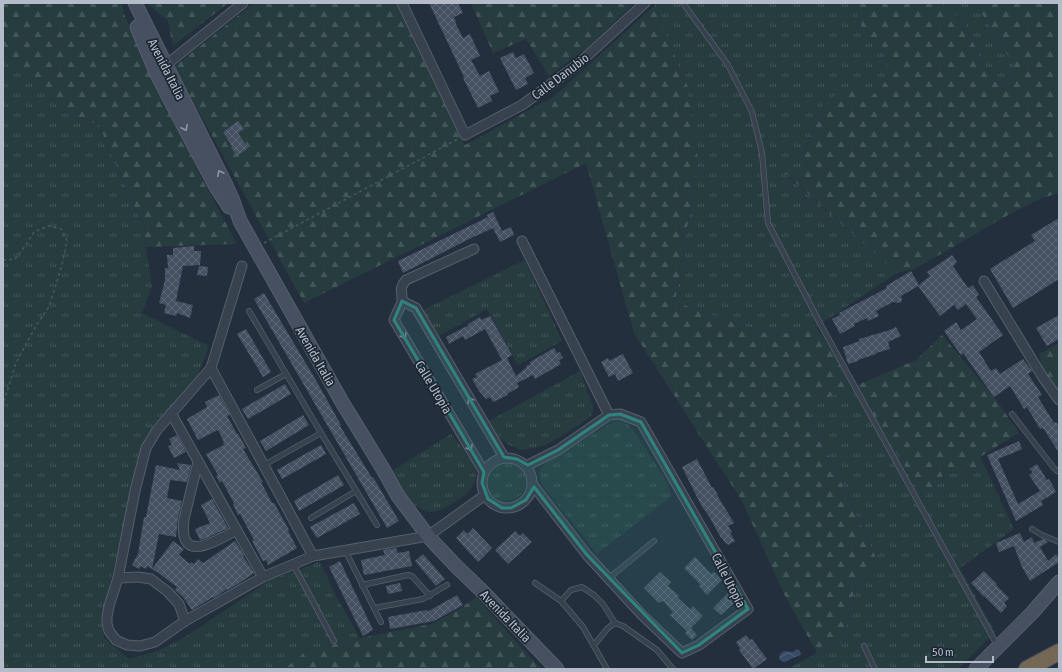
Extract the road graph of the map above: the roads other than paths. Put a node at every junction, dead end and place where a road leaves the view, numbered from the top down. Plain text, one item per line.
1 (129, 3) edge
2 (135, 3) edge
3 (243, 3) edge
4 (402, 3) edge
5 (645, 3) edge
6 (683, 3) edge
7 (161, 69) junction
8 (522, 241) dead end
9 (474, 249) dead end
10 (242, 266) dead end
11 (984, 281) dead end
12 (402, 301) junction
13 (249, 311) dead end
14 (211, 368) junction
15 (286, 374) junction
16 (257, 390) dead end
17 (1059, 400) edge
18 (171, 413) junction
19 (609, 414) junction
20 (1012, 414) dead end
21 (321, 433) junction
22 (504, 458) junction
23 (198, 462) junction
24 (264, 465) junction
25 (526, 466) junction
26 (1059, 471) edge
27 (484, 472) junction
28 (533, 485) junction
29 (356, 491) junction
30 (485, 495) junction
31 (311, 518) dead end
32 (377, 524) dead end
33 (1032, 529) dead end
34 (237, 530) junction
35 (428, 536) junction
36 (654, 541) dead end
37 (1059, 542) edge
38 (345, 550) junction
39 (312, 556) junction
40 (292, 564) junction
41 (263, 577) junction
42 (118, 578) junction
43 (609, 578) junction
44 (1059, 582) edge
45 (534, 583) dead end
46 (362, 584) junction
47 (447, 585) dead end
48 (430, 596) junction
49 (561, 601) junction
50 (374, 608) junction
51 (185, 621) junction
52 (381, 622) dead end
53 (615, 624) junction
54 (334, 641) dead end
55 (594, 645) junction
56 (864, 646) dead end
57 (998, 647) junction
58 (1059, 652) edge
59 (557, 669) edge
60 (607, 669) edge
61 (673, 669) edge
62 (875, 669) edge
63 (976, 669) edge
64 (1027, 669) edge

1 - 7 street
2 - 7 street, Avenida Italia
3 - 7 street
4 - 5 street, Calle Danubio
6 - 57 lane
7 - 35 street, Avenida Italia
8 - 19 street
9 - 12 street, Calle Utopía
10 - 14 street
11 - 17 street
22 -> 12 street, Calle Utopía
12 -> 27 street, Calle Utopía
13 - 15 lane
14 - 18 street
14 - 24 street
15 - 16 lane
15 - 21 lane
18 - 23 street
18 - 42 street
19 - 25 street
19 - 43 street, Calle Utopía
20 - 26 lane
21 - 24 lane
21 - 29 lane
22 - 25 street
22 - 27 street
23 - 34 street
23 - 34 street
24 - 39 street
25 - 28 street
27 - 30 street
28 - 30 street
28 - 43 street, Calle Utopía
29 - 31 lane
29 - 32 lane
30 - 35 street
33 - 37 lane
34 - 41 street
35 - 38 street
35 - 59 street, Avenida Italia
36 - 43 lane
38 - 39 street
38 - 46 lane
39 - 40 street
40 - 41 street
40 - 54 lane
41 - 51 street
42 - 51 street
42 - 51 street
44 - 57 street
45 - 49 lane
46 - 48 lane
46 - 50 lane
47 - 48 lane
48 - 50 lane
49 - 53 lane
49 - 55 lane
50 - 52 lane
53 - 55 lane
53 - 61 lane
55 - 60 lane
56 - 62 lane
57 - 63 street
58 - 64 highway

